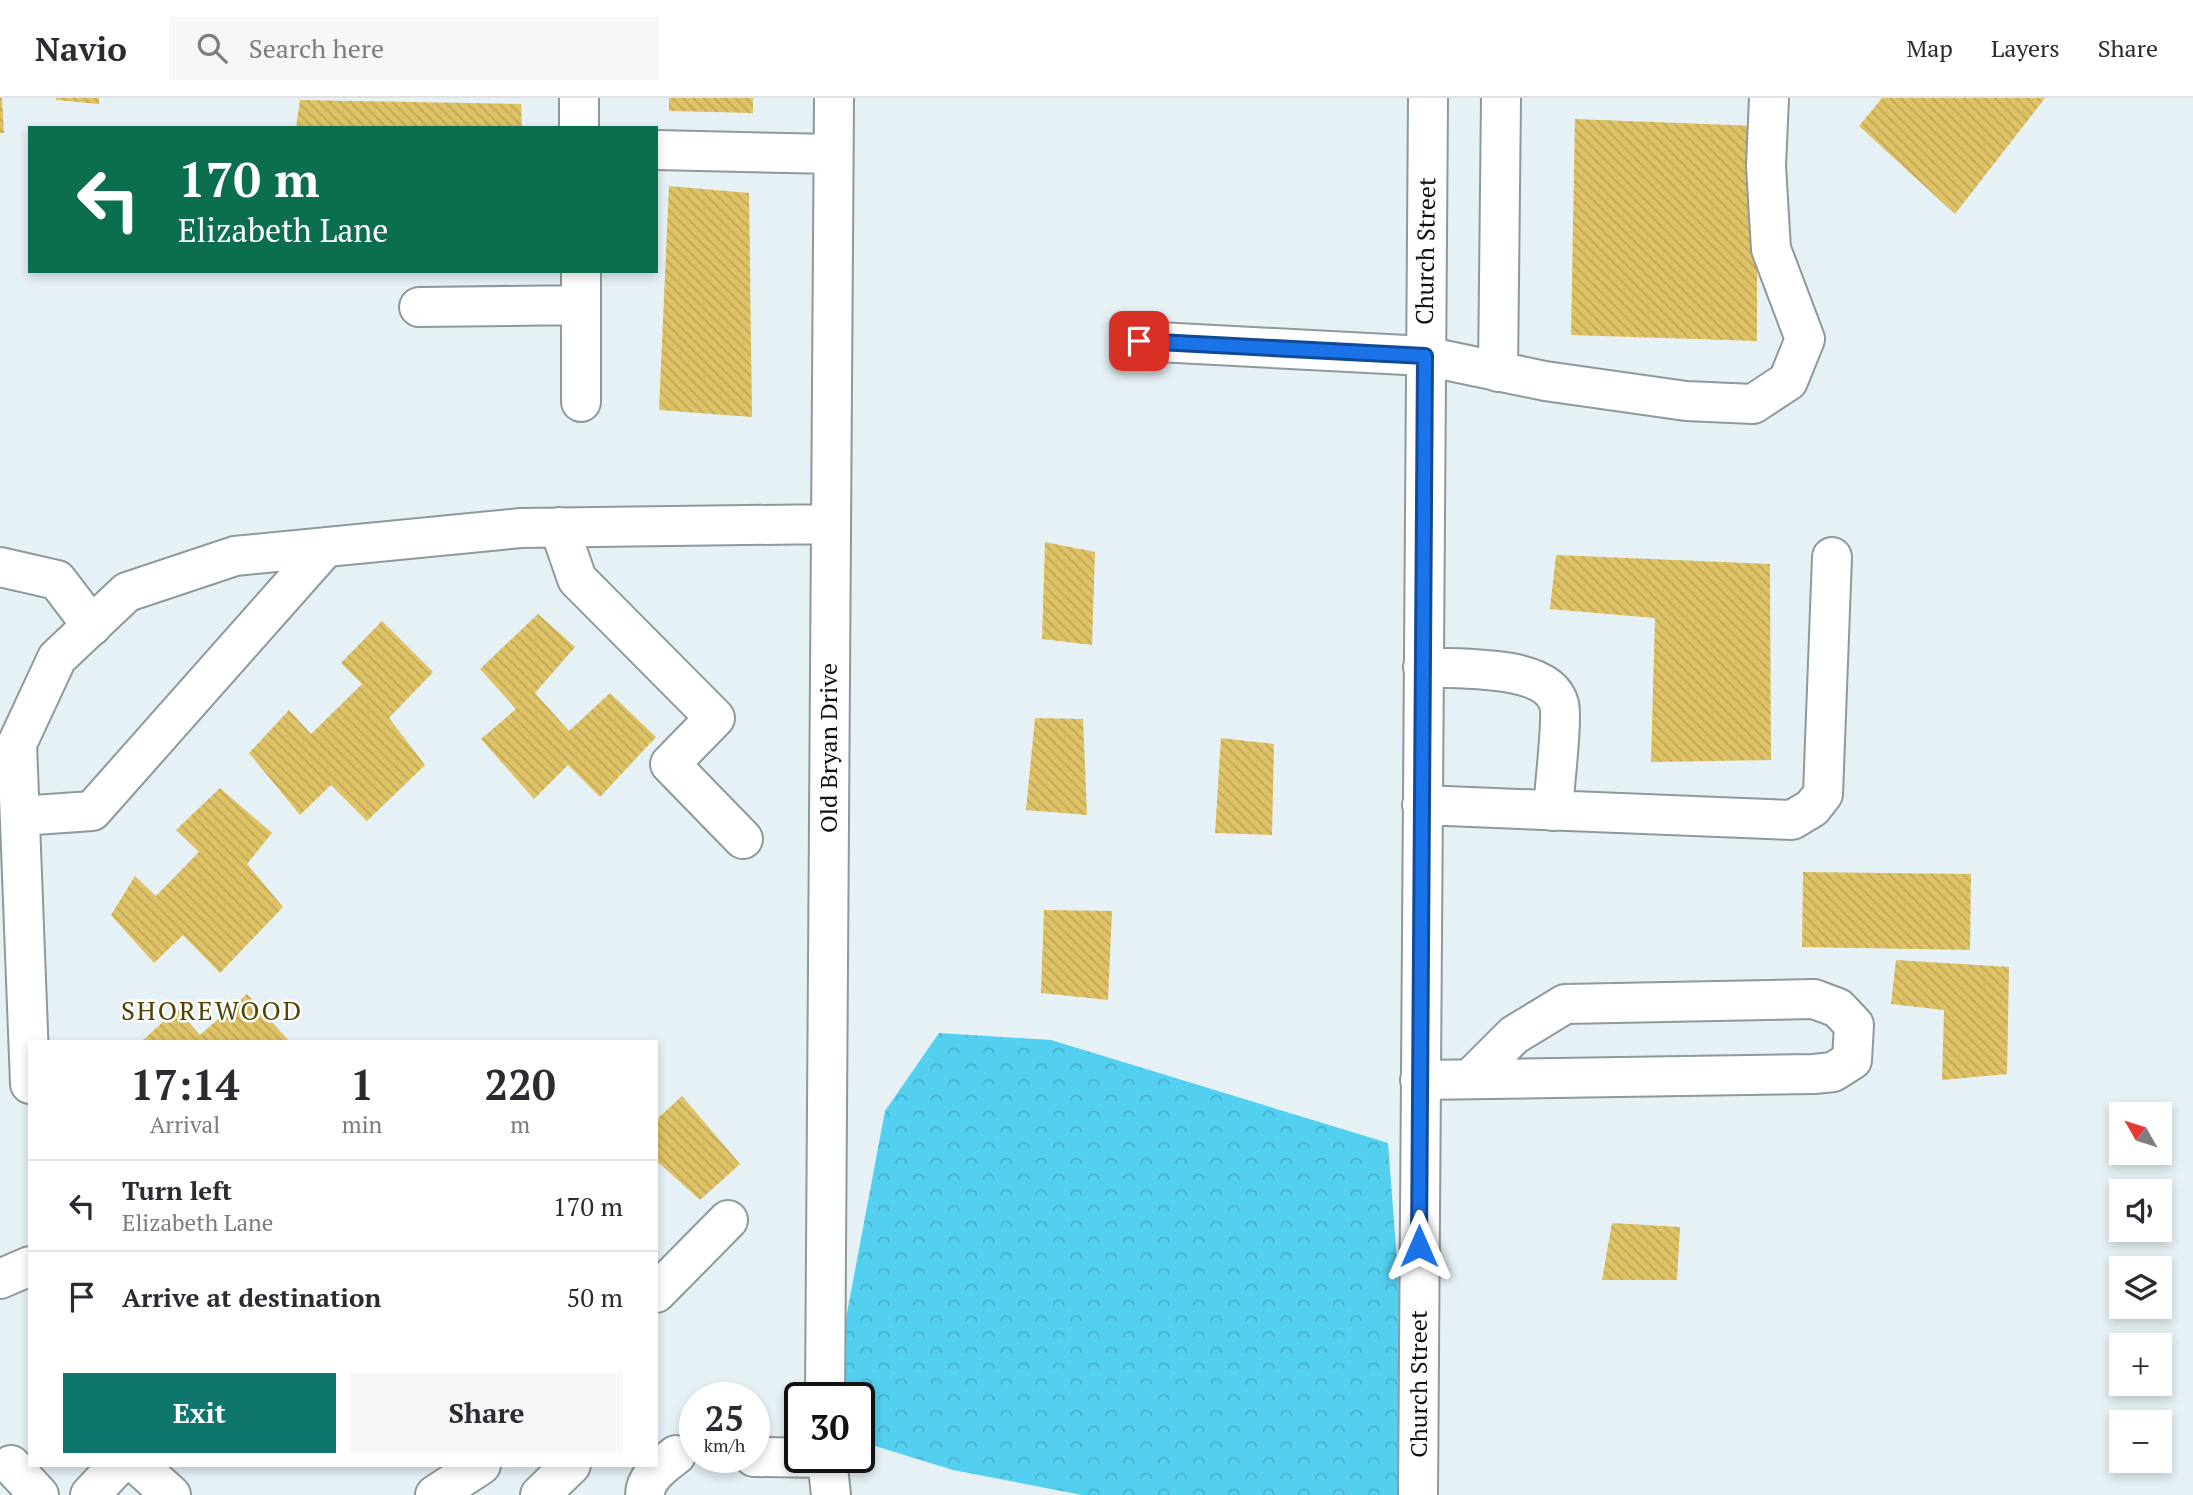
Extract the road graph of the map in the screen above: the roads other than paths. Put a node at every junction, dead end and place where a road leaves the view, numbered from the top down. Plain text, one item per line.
1 (579, 98) edge
2 (834, 98) edge
3 (1428, 98) edge
4 (1501, 98) edge
5 (1769, 98) edge
6 (579, 126) edge
7 (658, 150) edge
8 (833, 154) junction
9 (581, 288) edge
10 (419, 307) dead end
11 (1139, 341) dead end
12 (1425, 356) junction
13 (1498, 372) junction
14 (581, 402) dead end
15 (831, 524) junction
16 (559, 527) junction
17 (325, 548) junction
18 (1832, 557) dead end
19 (0, 566) edge
20 (92, 626) junction
21 (1423, 667) junction
22 (13, 802) edge
23 (1422, 805) junction
24 (1553, 811) junction
25 (743, 839) dead end
26 (13, 988) edge
27 (28, 1073) edge
28 (1470, 1079) junction
29 (1420, 1080) junction
30 (728, 1220) dead end
31 (28, 1267) edge
32 (0, 1279) edge
33 (658, 1291) edge
34 (825, 1382) edge
35 (676, 1455) edge
36 (10, 1465) dead end
37 (116, 1467) edge
38 (140, 1467) edge
39 (478, 1467) edge
40 (569, 1467) edge
41 (829, 1473) edge
42 (38, 1495) edge
43 (90, 1495) edge
44 (171, 1495) edge
45 (435, 1495) edge
46 (540, 1495) edge
47 (645, 1495) edge
48 (831, 1495) edge
49 (1418, 1495) edge

1 - 6 street
2 - 8 street, Old Bryan Drive
3 - 12 street, Church Street
4 - 13 street
5 - 13 street
7 - 8 street
8 - 15 street, Old Bryan Drive
9 - 10 street
9 - 14 street
11 - 12 street
12 - 13 street
12 - 21 street, Church Street
15 - 16 street
15 - 34 street, Old Bryan Drive
16 - 17 street
16 - 25 street
17 - 20 street
17 - 22 street
18 - 24 street
19 - 20 street
20 - 22 street
21 - 23 street, Church Street
21 - 24 street
22 - 26 street
23 - 24 street
23 - 29 street, Church Street
26 - 27 street
28 - 28 street
28 - 29 street
29 - 49 street, Church Street
30 - 33 street
31 - 32 street
35 - 47 street
36 - 42 street
37 - 43 street
38 - 44 street
39 - 45 street
40 - 46 street
41 - 48 street

